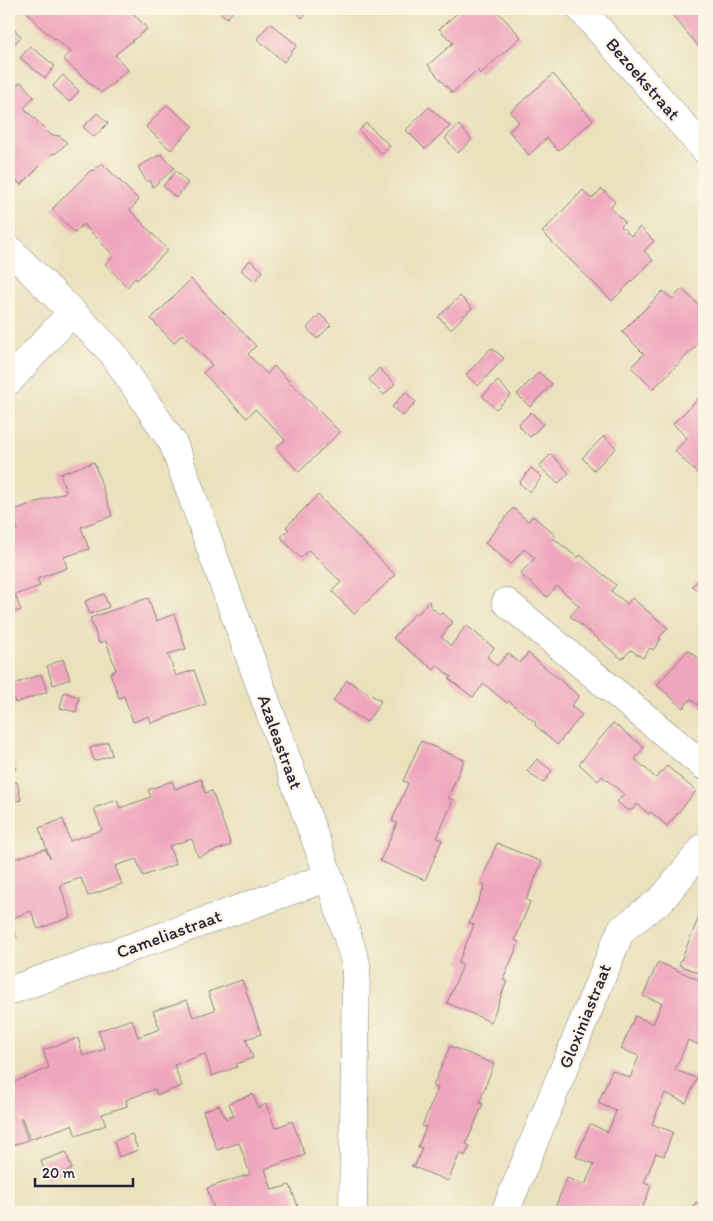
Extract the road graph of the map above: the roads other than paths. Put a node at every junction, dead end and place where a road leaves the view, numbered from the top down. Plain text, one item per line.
1 (581, 9) edge
2 (704, 149) edge
3 (9, 249) edge
4 (72, 312) junction
5 (9, 381) edge
6 (506, 602) dead end
7 (704, 766) edge
8 (704, 847) edge
9 (328, 878) junction
10 (9, 991) edge
11 (353, 1212) edge
12 (505, 1212) edge

1 - 2 street, Bezoekstraat
3 - 4 street, Azaleastraat
4 - 5 street
4 - 9 street, Azaleastraat
6 - 7 street
8 - 12 street, Gloxiniastraat
9 - 10 street, Cameliastraat
9 - 11 street, Azaleastraat

